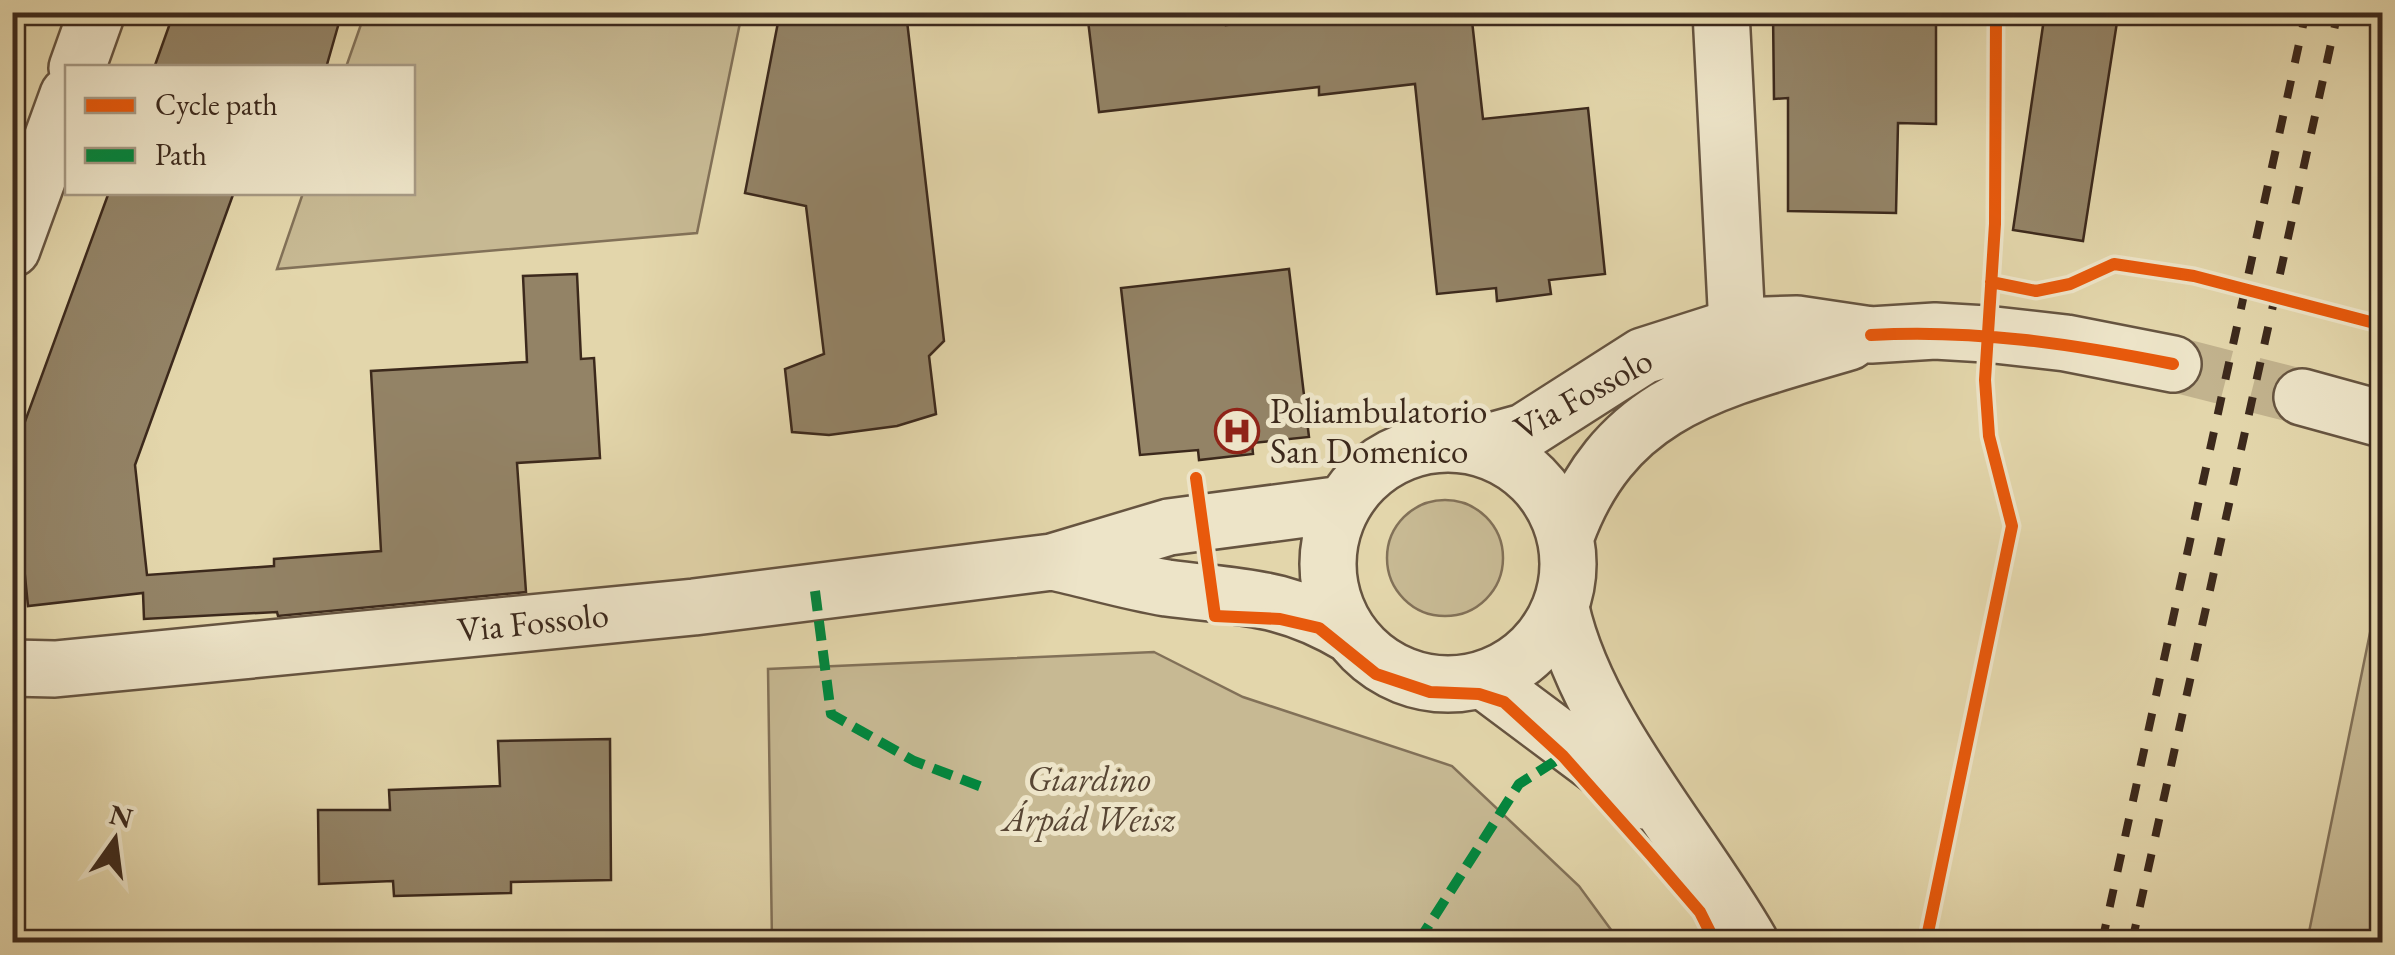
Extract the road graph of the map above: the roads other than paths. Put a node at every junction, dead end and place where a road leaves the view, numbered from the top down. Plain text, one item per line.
1 (97, 12) edge
2 (1721, 12) edge
3 (78, 65) edge
4 (65, 103) edge
5 (12, 249) edge
6 (1737, 326) junction
7 (1870, 335) junction
8 (2173, 364) tunnel mouth
9 (2302, 398) tunnel mouth
10 (2382, 419) edge
11 (1473, 446) junction
12 (1344, 504) junction
13 (1566, 536) junction
14 (1052, 562) junction
15 (1561, 608) junction
16 (1352, 636) junction
17 (12, 668) edge
18 (1483, 680) junction
19 (1668, 819) junction
20 (1750, 942) edge

1 - 3 street
2 - 6 street
4 - 5 street
6 - 7 street, Via Fossolo
6 - 11 street, Via Fossolo
7 - 8 street, Via Fossolo
7 - 13 street, Via Fossolo
9 - 10 street
11 - 12 street
11 - 13 street
12 - 14 street, Via Fossolo
12 - 16 street
13 - 15 street
14 - 16 street, Via Fossolo
14 - 17 street, Via Fossolo
15 - 18 street
15 - 19 street
16 - 18 street
18 - 19 street
19 - 20 street

